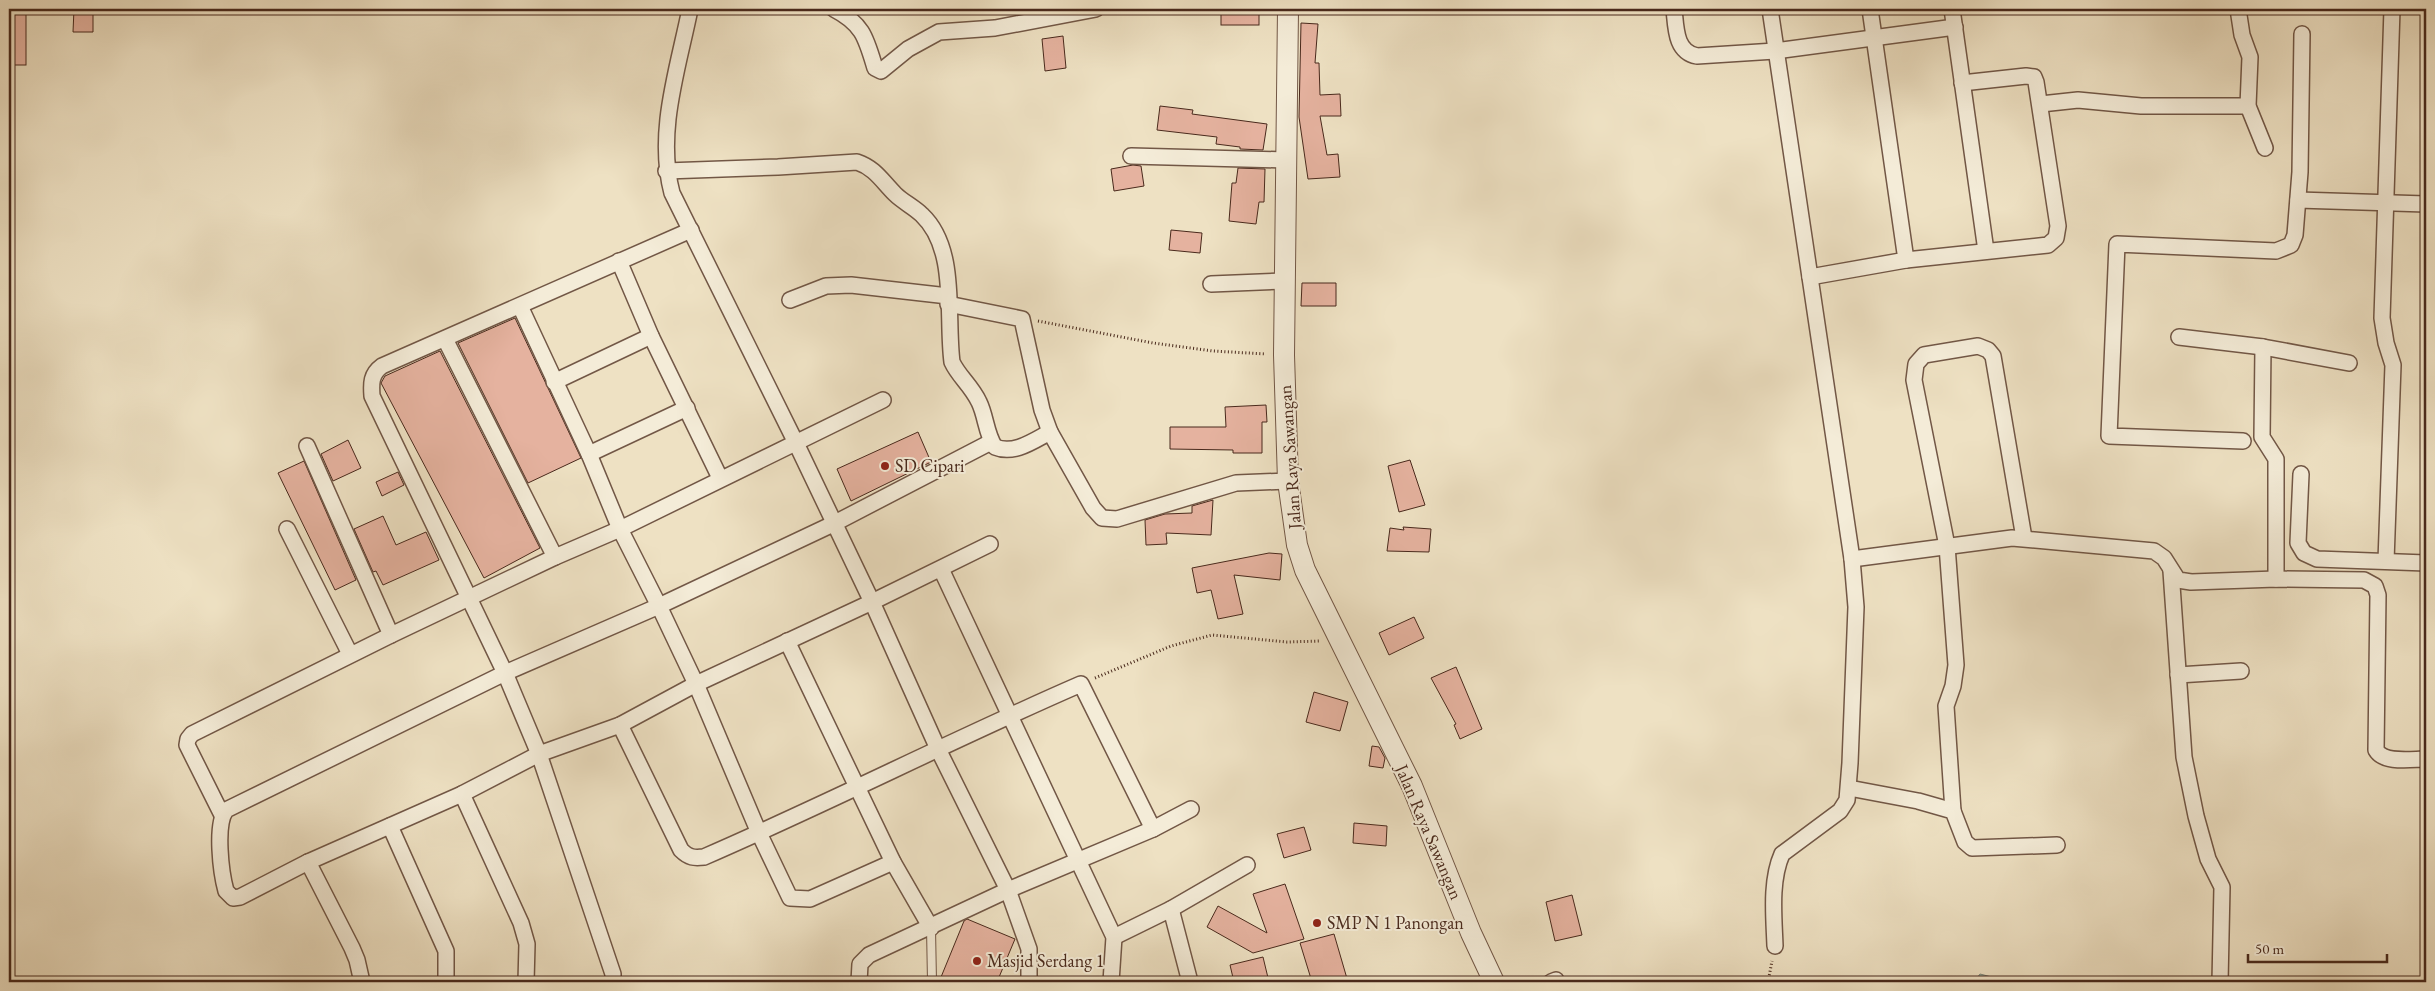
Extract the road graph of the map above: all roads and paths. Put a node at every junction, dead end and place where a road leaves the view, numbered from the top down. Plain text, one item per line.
1 (690, 9) edge
2 (834, 9) edge
3 (1096, 9) edge
4 (1288, 9) edge
5 (1674, 9) edge
6 (1770, 9) edge
7 (1870, 9) edge
8 (1952, 9) edge
9 (2238, 9) edge
10 (2392, 9) edge
11 (1049, 13) edge
12 (1955, 27) junction
13 (2302, 34) dead end
14 (1874, 39) junction
15 (1775, 51) junction
16 (1962, 83) junction
17 (2041, 104) junction
18 (2248, 106) junction
19 (2265, 148) dead end
20 (1131, 156) dead end
21 (1286, 160) junction
22 (666, 171) junction
23 (2298, 200) junction
24 (2386, 203) junction
25 (2426, 204) edge
26 (691, 230) junction
27 (1986, 251) junction
28 (1906, 260) junction
29 (619, 261) junction
30 (1810, 277) junction
31 (1285, 281) junction
32 (1211, 284) dead end
33 (790, 300) dead end
34 (948, 300) junction
35 (520, 306) junction
36 (1022, 319) junction
37 (651, 336) junction
38 (2179, 338) dead end
39 (445, 339) junction
40 (2263, 347) junction
41 (1284, 355) junction
42 (2349, 363) dead end
43 (554, 382) junction
44 (884, 400) dead end
45 (687, 408) junction
46 (1050, 432) junction
47 (2243, 441) dead end
48 (992, 442) junction
49 (796, 443) junction
50 (307, 446) dead end
51 (589, 454) junction
52 (2301, 474) dead end
53 (720, 478) junction
54 (1288, 481) junction
55 (833, 524) junction
56 (287, 529) dead end
57 (620, 529) junction
58 (2029, 538) junction
59 (990, 544) dead end
60 (1947, 546) junction
61 (555, 557) junction
62 (1852, 559) junction
63 (2386, 561) junction
64 (2426, 563) edge
65 (941, 569) junction
66 (2171, 571) junction
67 (2276, 579) junction
68 (469, 598) junction
69 (872, 602) junction
70 (659, 606) junction
71 (391, 635) junction
72 (1341, 640) junction
73 (787, 641) junction
74 (350, 654) junction
75 (2241, 671) dead end
76 (505, 673) junction
77 (2178, 676) junction
78 (696, 684) junction
79 (1081, 684) junction
80 (1009, 715) junction
81 (620, 725) junction
82 (938, 749) junction
83 (539, 754) junction
84 (2426, 759) edge
85 (858, 787) junction
86 (1849, 788) junction
87 (462, 794) junction
88 (1191, 809) dead end
89 (1953, 811) junction
90 (222, 815) junction
91 (390, 826) junction
92 (1154, 828) junction
93 (759, 833) junction
94 (2057, 845) dead end
95 (1079, 860) junction
96 (308, 862) junction
97 (893, 862) junction
98 (1247, 865) dead end
99 (1008, 890) junction
100 (1171, 909) junction
101 (930, 928) junction
102 (1114, 937) junction
103 (1775, 946) dead end
104 (362, 982) edge
105 (446, 982) edge
106 (526, 982) edge
107 (612, 982) edge
108 (859, 982) edge
109 (932, 982) edge
110 (1030, 982) edge
111 (1111, 982) edge
112 (1190, 982) edge
113 (1494, 982) edge
114 (2220, 982) edge

1 - 22 street
2 - 11 street
3 - 11 street
4 - 21 street, Jalan Raya Sawangan
5 - 15 street
6 - 15 street
7 - 14 street
8 - 12 street
9 - 18 street
10 - 24 street
12 - 14 street
12 - 16 street
13 - 23 street
14 - 15 street
14 - 28 street
15 - 30 street
16 - 17 street
16 - 27 street
17 - 18 street
17 - 27 street
18 - 19 street
20 - 21 street
21 - 31 street, Jalan Raya Sawangan
22 - 26 street
22 - 34 street
23 - 24 street
23 - 47 street
24 - 25 street
24 - 63 street
26 - 29 street
26 - 49 street
27 - 28 street
28 - 30 street
29 - 35 street
29 - 37 street
30 - 62 street
31 - 32 street
31 - 41 street, Jalan Raya Sawangan
33 - 34 street
34 - 36 street
34 - 48 street
35 - 39 street
35 - 43 street
36 - 41 path
36 - 46 street
37 - 43 street
37 - 45 street
38 - 40 street
39 - 61 street
39 - 68 street
40 - 42 street
40 - 67 street
41 - 54 street, Jalan Raya Sawangan
43 - 51 street
44 - 49 street
45 - 51 street
45 - 53 street
46 - 48 street
46 - 54 street
48 - 55 street
49 - 53 street
49 - 55 street
50 - 71 street
51 - 57 street
52 - 63 street
53 - 57 street
54 - 72 street, Jalan Raya Sawangan
55 - 69 street
55 - 70 street
56 - 74 street
57 - 61 street
57 - 70 street
58 - 60 street
58 - 60 street
58 - 66 street
59 - 65 street
60 - 62 street
60 - 89 street
61 - 68 street
62 - 86 street
63 - 64 street
65 - 69 street
65 - 80 street
66 - 67 street
66 - 77 street
67 - 84 street
68 - 71 street
68 - 76 street
69 - 73 street
69 - 82 street
70 - 76 street
70 - 78 street
71 - 74 street
72 - 79 path
72 - 113 street, Jalan Raya Sawangan
73 - 78 street
73 - 85 street
74 - 90 street
75 - 77 street
76 - 83 street
76 - 90 street
77 - 114 street
78 - 81 street
78 - 93 street
79 - 80 street
79 - 92 street
80 - 82 street
80 - 95 street
81 - 83 street
81 - 93 street
82 - 85 street
82 - 99 street
83 - 87 street
83 - 107 street
85 - 93 street
85 - 97 street
86 - 89 street
86 - 103 street
87 - 91 street
87 - 106 street
88 - 92 street
89 - 94 street
90 - 96 street
91 - 96 street
91 - 105 street
92 - 95 street
93 - 97 street
95 - 99 street
95 - 102 street
96 - 104 street
97 - 101 street
98 - 100 street
99 - 101 street
99 - 110 street
100 - 102 street
100 - 112 street
101 - 108 street
101 - 109 lane
102 - 111 street

